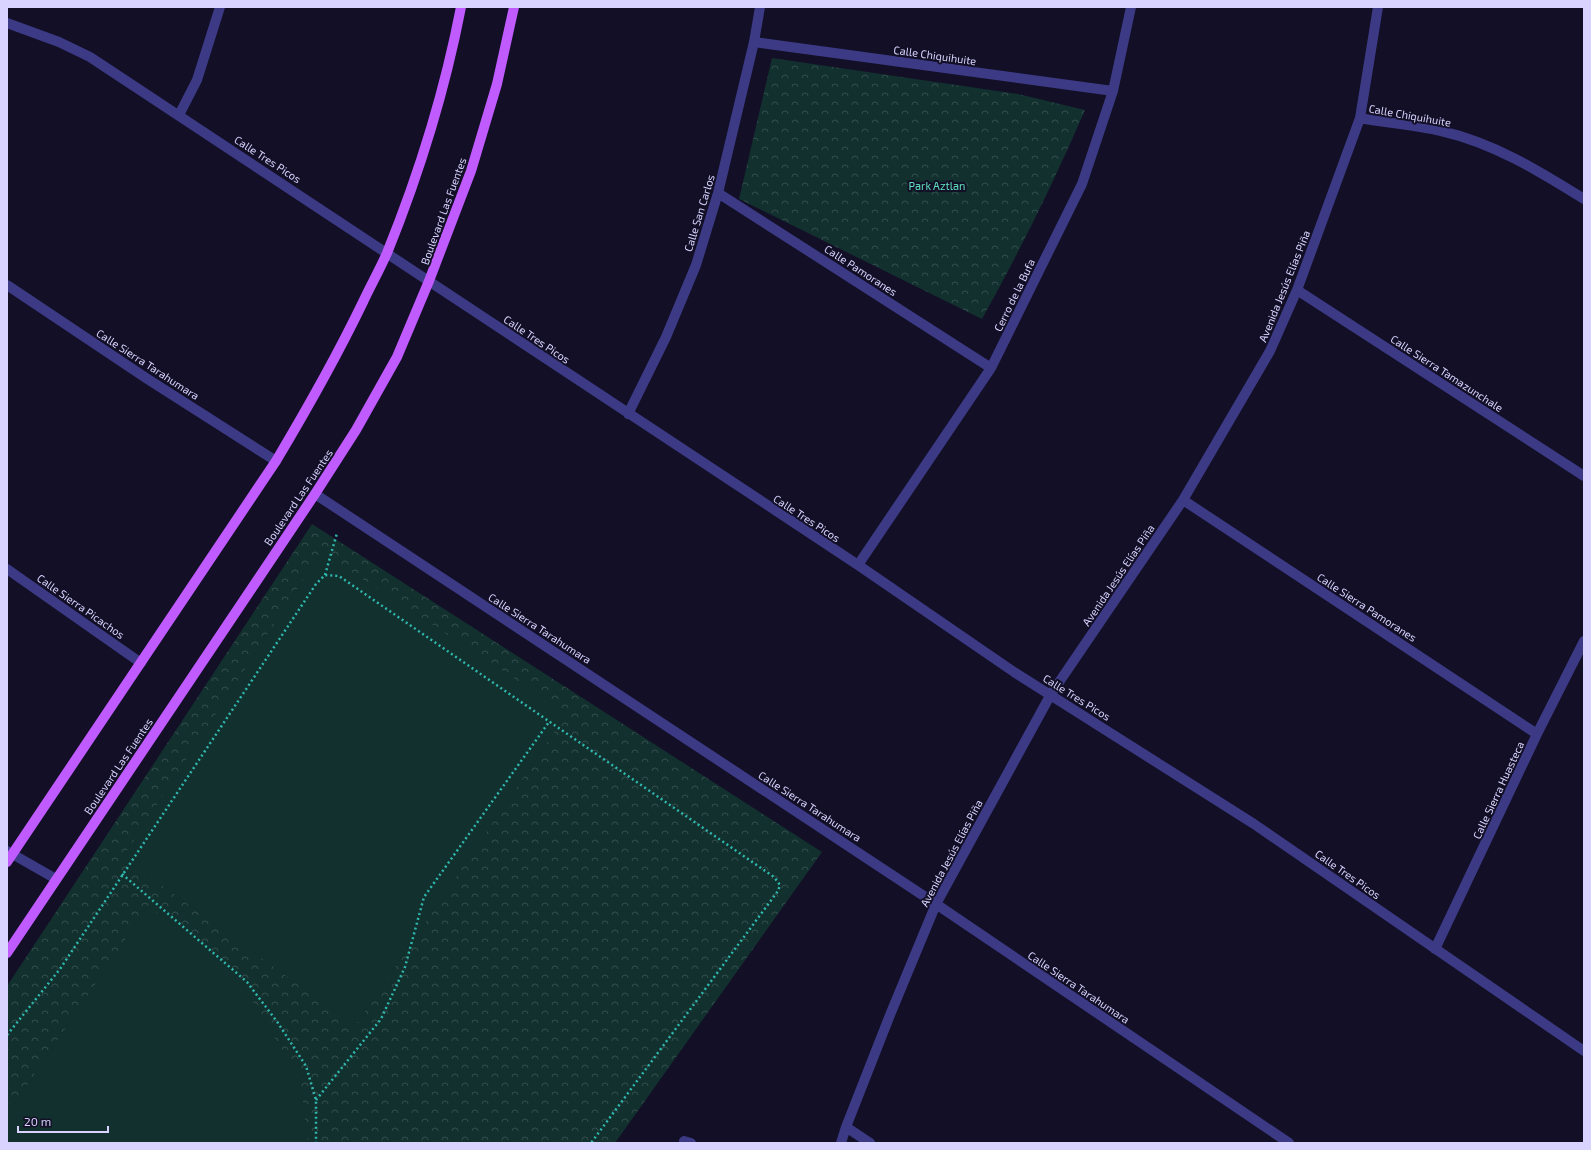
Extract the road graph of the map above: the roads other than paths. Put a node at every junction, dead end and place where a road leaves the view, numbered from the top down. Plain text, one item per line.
1 (220, 7) edge
2 (461, 7) edge
3 (514, 7) edge
4 (760, 7) edge
5 (1131, 7) edge
6 (1378, 7) edge
7 (7, 22) edge
8 (754, 42) junction
9 (1113, 91) junction
10 (179, 115) junction
11 (1360, 118) junction
12 (718, 193) junction
13 (1584, 200) edge
14 (387, 253) junction
15 (429, 281) junction
16 (7, 284) edge
17 (1297, 290) junction
18 (991, 368) junction
19 (628, 414) junction
20 (276, 461) junction
21 (1584, 476) edge
22 (315, 494) junction
23 (1183, 500) junction
24 (858, 566) junction
25 (7, 569) edge
26 (1584, 641) edge
27 (141, 663) junction
28 (1051, 694) junction
29 (1537, 734) junction
30 (9, 856) edge
31 (56, 880) junction
32 (936, 904) junction
33 (1435, 949) junction
34 (7, 953) edge
35 (1584, 1051) edge
36 (846, 1127) junction
37 (841, 1143) edge
38 (870, 1143) edge
39 (1289, 1143) edge

1 - 10 street
2 - 14 main road
3 - 15 main road, Boulevard Las Fuentes
4 - 8 street, Calle San Carlos
5 - 9 street, Cerro de la Bufa
6 - 11 street, Avenida Jesús Elías Piña
7 - 10 street, Calle Tres Picos
8 - 9 street, Calle Chiquihuite
8 - 12 street, Calle San Carlos
9 - 18 street, Cerro de la Bufa
10 - 14 street, Calle Tres Picos
11 - 13 street, Calle Chiquihuite
11 - 17 street, Avenida Jesús Elías Piña
12 - 18 street, Calle Pamoranes
12 - 19 street, Calle San Carlos
14 - 15 street, Calle Tres Picos
14 - 20 main road
15 - 19 street, Calle Tres Picos
15 - 22 main road, Boulevard Las Fuentes
16 - 20 street, Calle Sierra Tarahumara
17 - 21 street, Calle Sierra Tamazunchale
17 - 23 street, Avenida Jesús Elías Piña
18 - 24 street, Cerro de la Bufa
19 - 24 street, Calle Tres Picos
20 - 27 main road
22 - 31 main road, Boulevard Las Fuentes
22 - 32 street, Calle Sierra Tarahumara
23 - 28 street, Avenida Jesús Elías Piña
23 - 29 street, Calle Sierra Pamoranes
24 - 28 street, Calle Tres Picos
25 - 27 street, Calle Sierra Picachos
26 - 29 street, Calle Sierra Huasteca
27 - 30 main road
28 - 32 street, Avenida Jesús Elías Piña
28 - 33 street, Calle Tres Picos
29 - 33 street, Calle Sierra Huasteca
30 - 31 street
31 - 34 main road, Boulevard Las Fuentes
32 - 36 street, Avenida Jesús Elías Piña
32 - 39 street, Calle Sierra Tarahumara
33 - 35 street, Calle Tres Picos
36 - 37 street, Avenida Jesús Elías Piña
36 - 38 street

